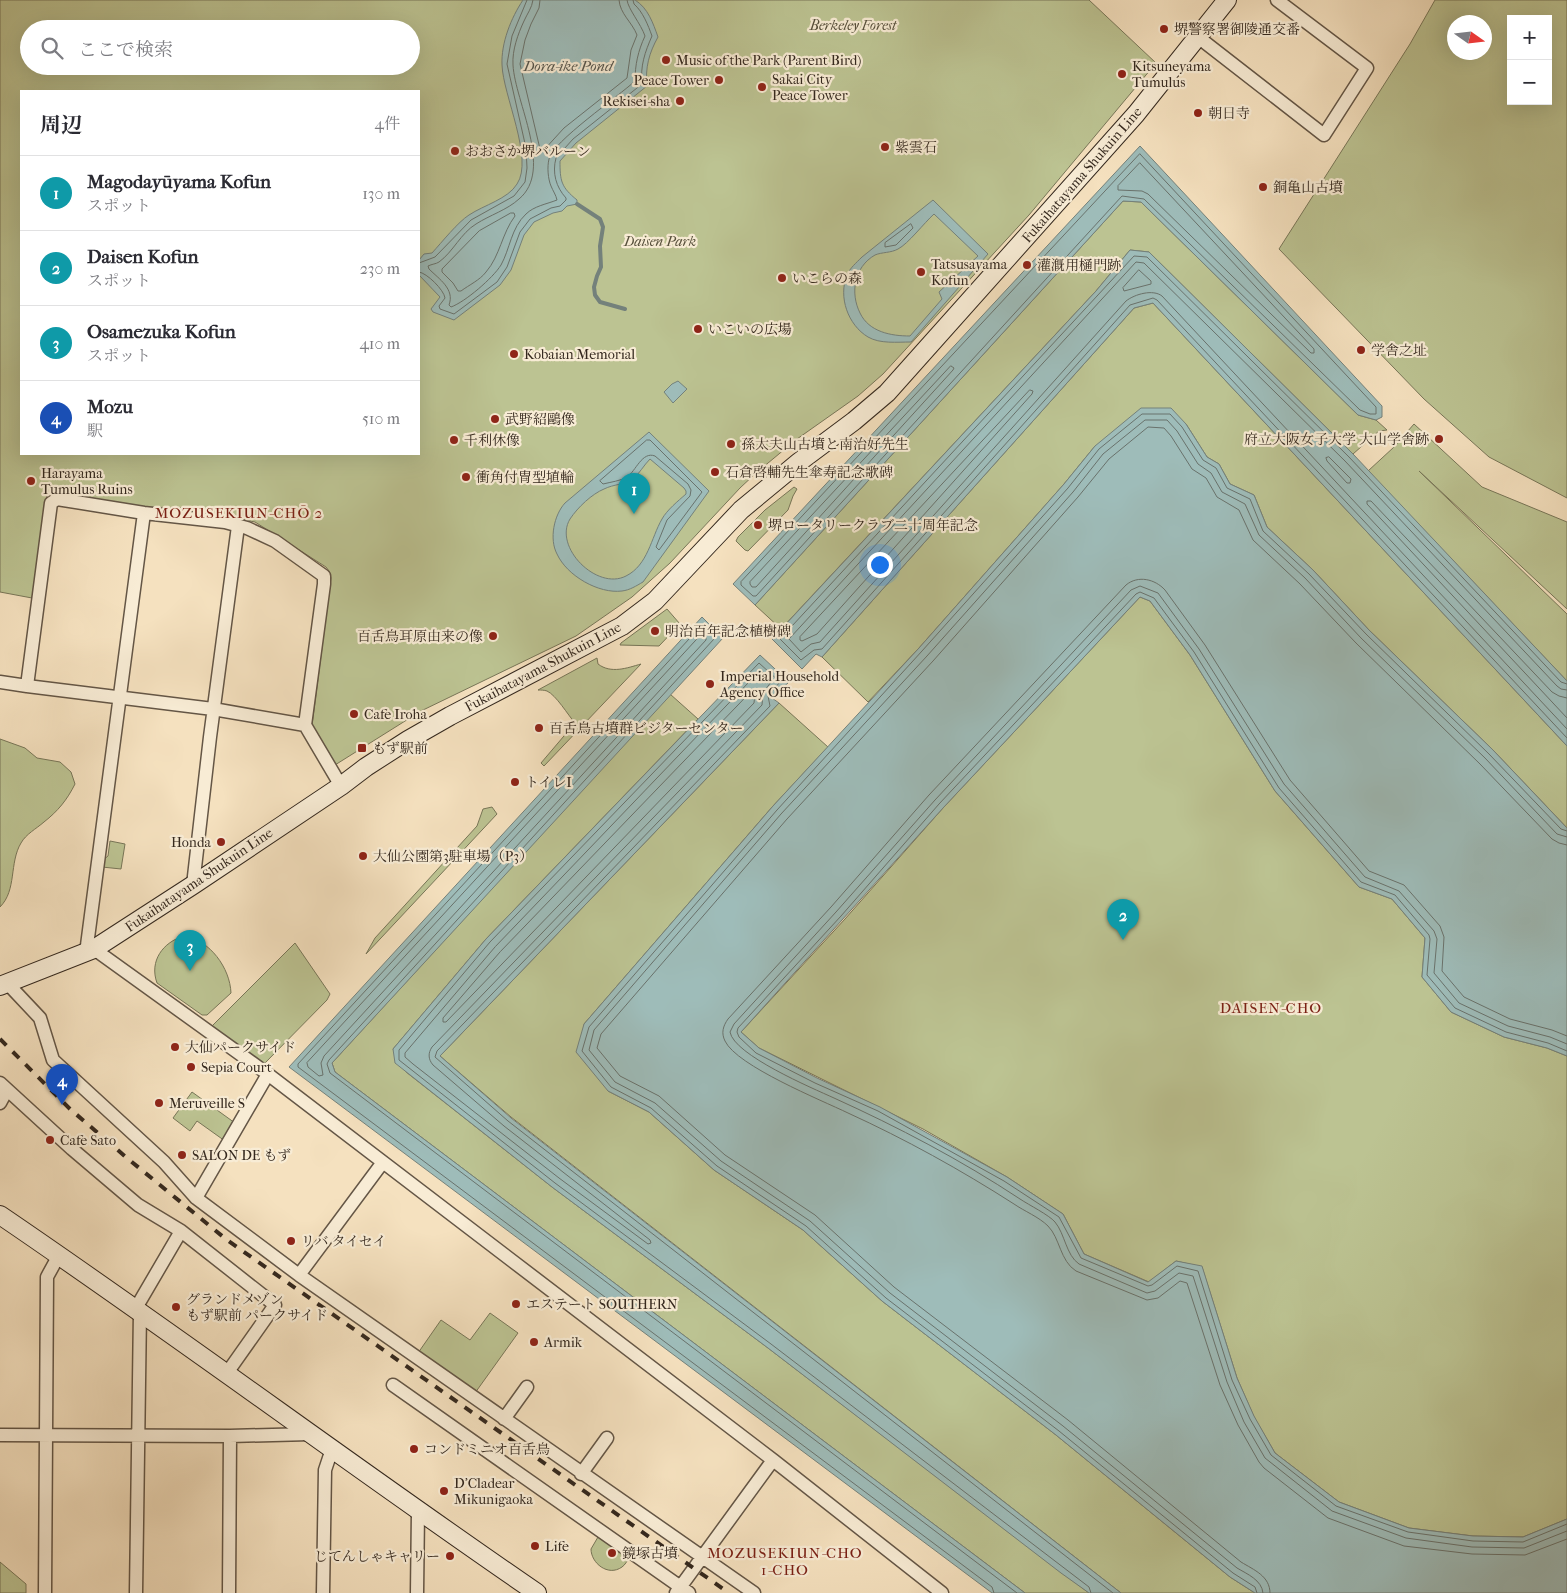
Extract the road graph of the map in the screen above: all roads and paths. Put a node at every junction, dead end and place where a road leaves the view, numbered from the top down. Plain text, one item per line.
1 (1227, 0) edge
2 (1277, 0) edge
3 (1198, 37) junction
4 (144, 513) junction
5 (238, 526) junction
6 (0, 682) edge
7 (27, 686) junction
8 (119, 698) junction
9 (214, 709) junction
10 (305, 725) junction
11 (341, 786) junction
12 (193, 885) junction
13 (90, 951) junction
14 (4, 985) edge
15 (268, 1074) junction
16 (3, 1087) edge
17 (0, 1103) edge
18 (383, 1162) junction
19 (196, 1198) junction
20 (0, 1215) edge
21 (181, 1231) junction
22 (59, 1255) junction
23 (299, 1275) junction
24 (138, 1310) junction
25 (227, 1373) junction
26 (393, 1385) dead end
27 (527, 1386) dead end
28 (504, 1419) junction
29 (310, 1434) junction
30 (0, 1435) edge
31 (46, 1435) junction
32 (137, 1436) junction
33 (230, 1436) junction
34 (607, 1438) dead end
35 (332, 1449) junction
36 (772, 1460) junction
37 (582, 1474) junction
38 (418, 1511) junction
39 (700, 1559) junction
40 (682, 1588) edge
41 (46, 1593) edge
42 (136, 1593) edge
43 (228, 1593) edge
44 (323, 1593) edge
45 (417, 1593) edge
46 (537, 1593) edge
47 (754, 1593) edge
48 (942, 1593) edge

1 - 3 main road, Fukaihatayama Shukuin Line
2 - 3 street
3 - 11 main road, Fukaihatayama Shukuin Line
4 - 5 street
4 - 7 street
4 - 8 street
5 - 9 street
5 - 10 street
6 - 7 street
7 - 8 street
8 - 9 street
8 - 13 street
9 - 10 street
9 - 12 street
10 - 11 street
11 - 12 main road, Fukaihatayama Shukuin Line
12 - 13 main road, Fukaihatayama Shukuin Line
13 - 14 main road, Fukaihatayama Shukuin Line
13 - 15 street
14 - 19 street
15 - 18 street
15 - 19 street
16 - 17 street
16 - 21 street
18 - 23 street
18 - 36 street
19 - 23 street
20 - 22 main road
21 - 24 street
21 - 25 street
22 - 24 main road
22 - 31 street
23 - 28 street
24 - 25 main road
24 - 32 street
25 - 29 main road
26 - 40 street
27 - 28 street
28 - 37 street
29 - 33 street
29 - 35 main road
30 - 31 street
31 - 32 street
31 - 41 street
32 - 33 street
32 - 42 street
33 - 43 street
34 - 37 street
35 - 38 main road
35 - 44 street
36 - 39 street
36 - 48 street
37 - 39 street
38 - 45 street
38 - 46 main road
39 - 40 street
39 - 47 street

